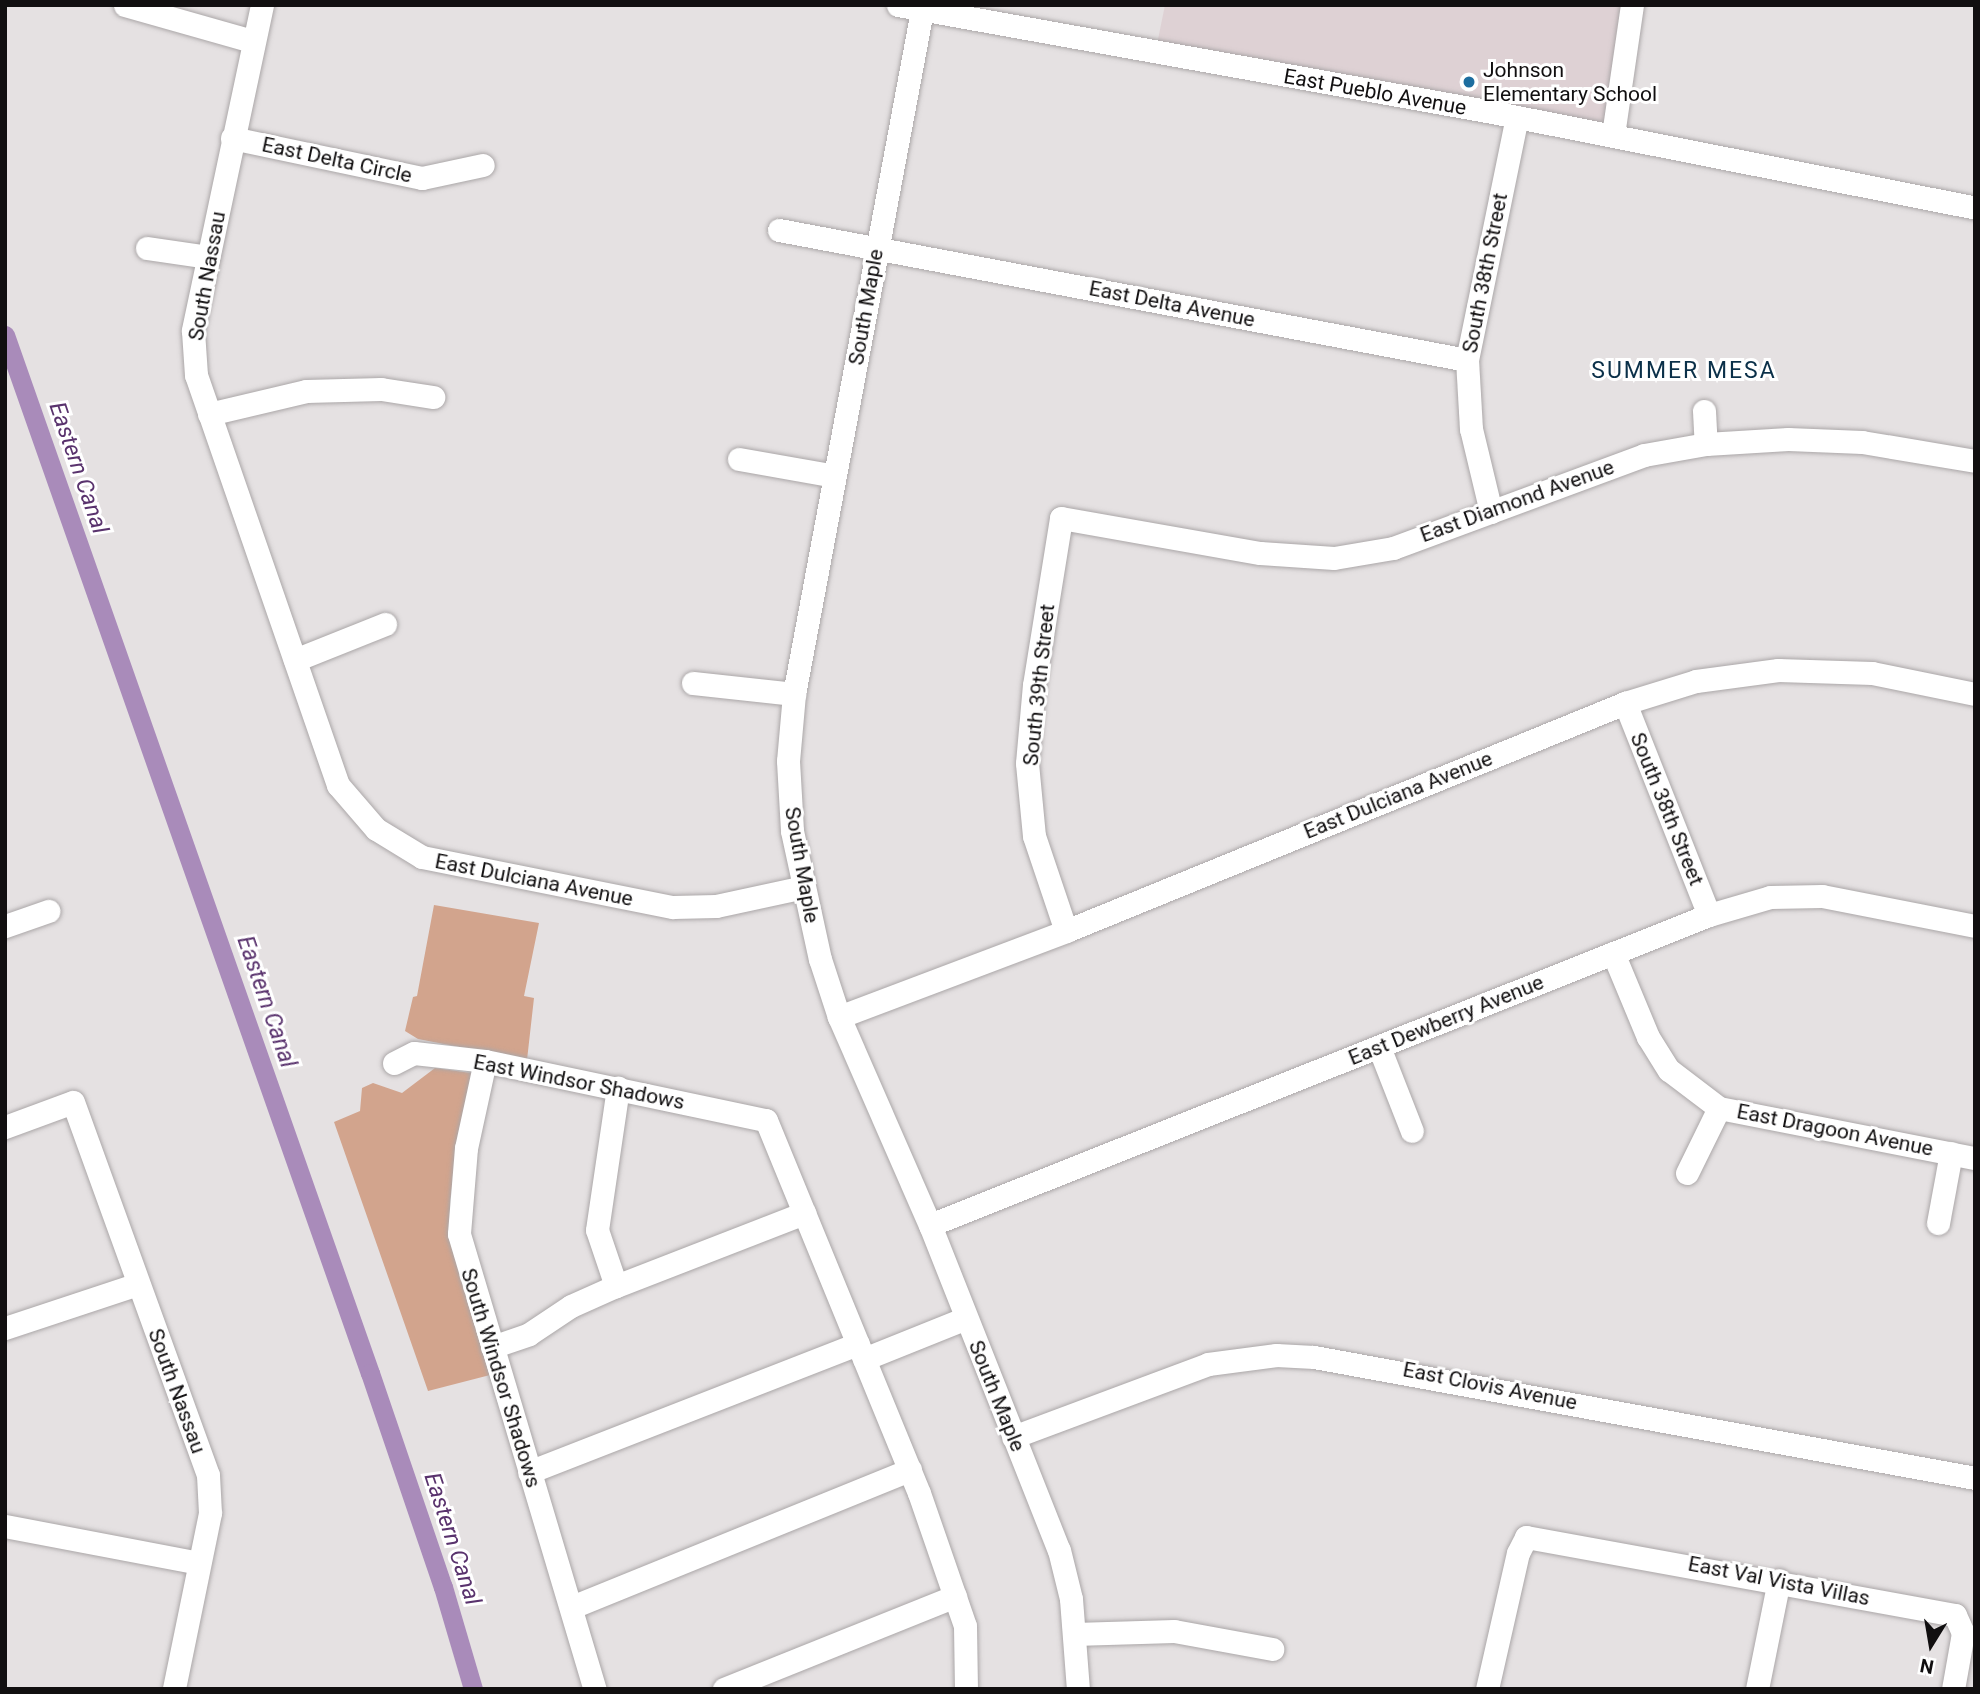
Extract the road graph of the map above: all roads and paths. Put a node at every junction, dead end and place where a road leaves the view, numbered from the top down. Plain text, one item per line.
1 (125, 5) edge
2 (262, 5) edge
3 (898, 5) edge
4 (1632, 5) edge
5 (923, 7) edge
6 (251, 41) junction
7 (1517, 117) junction
8 (1613, 135) junction
9 (232, 138) junction
10 (483, 165) dead end
11 (1975, 208) edge
12 (779, 230) dead end
13 (146, 247) dead end
14 (876, 248) junction
15 (208, 257) junction
16 (1467, 360) junction
17 (433, 397) dead end
18 (1704, 411) dead end
19 (209, 414) junction
20 (1706, 444) junction
21 (739, 458) dead end
22 (1975, 461) edge
23 (835, 476) junction
24 (1491, 512) junction
25 (1061, 519) joint
26 (386, 624) dead end
27 (296, 660) junction
28 (692, 683) dead end
29 (794, 694) junction
30 (1975, 694) edge
31 (1625, 703) junction
32 (804, 887) junction
33 (48, 911) dead end
34 (1709, 915) junction
35 (5, 926) edge
36 (1975, 926) edge
37 (1066, 931) junction
38 (1613, 953) junction
39 (839, 1017) junction
40 (1379, 1047) junction
41 (485, 1061) junction
42 (394, 1063) dead end
43 (618, 1088) junction
44 (1719, 1108) junction
45 (5, 1127) edge
46 (1412, 1131) dead end
47 (1951, 1153) junction
48 (1975, 1158) edge
49 (1687, 1172) dead end
50 (804, 1213) junction
51 (1938, 1223) dead end
52 (930, 1225) junction
53 (138, 1284) junction
54 (616, 1286) junction
55 (966, 1318) junction
56 (5, 1328) edge
57 (492, 1347) junction
58 (861, 1351) junction
59 (1013, 1437) junction
60 (910, 1470) junction
61 (529, 1472) junction
62 (1975, 1478) edge
63 (5, 1526) edge
64 (199, 1563) junction
65 (1779, 1580) junction
66 (955, 1596) junction
67 (572, 1607) junction
68 (1074, 1634) junction
69 (1272, 1648) dead end
70 (174, 1689) edge
71 (595, 1689) edge
72 (724, 1689) edge
73 (966, 1689) edge
74 (1078, 1689) edge
75 (1487, 1689) edge
76 (1757, 1689) edge
77 (1953, 1689) edge

1 - 6 street
2 - 6 street, South Nassau
3 - 5 street, East Pueblo Avenue
4 - 8 street
5 - 7 street, East Pueblo Avenue
5 - 14 street, South Maple
6 - 9 street, South Nassau
7 - 8 street, East Pueblo Avenue
7 - 16 street, South 38th Street
8 - 11 street, East Pueblo Avenue
9 - 10 street, East Delta Circle
9 - 15 street, South Nassau
12 - 14 street
13 - 15 street
14 - 16 street, East Delta Avenue
14 - 23 street, South Maple
15 - 19 street, South Nassau
16 - 24 street, South 38th Street
17 - 19 street
18 - 20 street
19 - 27 street, South Nassau
20 - 22 street, East Diamond Avenue
20 - 24 street, East Diamond Avenue
21 - 23 street
23 - 29 street, South Maple
24 - 25 street, East Diamond Avenue
25 - 37 street, South 39th Street
26 - 27 street
27 - 32 street, East Dulciana Avenue
28 - 29 street
29 - 32 street, South Maple
30 - 31 street, East Dulciana Avenue
31 - 34 street, South 38th Street
31 - 37 street, East Dulciana Avenue
32 - 39 street, South Maple
33 - 35 street
34 - 36 street, East Dewberry Avenue
34 - 38 street, East Dewberry Avenue
37 - 39 street, East Dulciana Avenue
38 - 40 street, East Dewberry Avenue
38 - 44 street, East Dragoon Avenue
39 - 52 street, South Maple
40 - 46 street
40 - 52 street, East Dewberry Avenue
41 - 42 street, East Windsor Shadows
41 - 43 street, East Windsor Shadows
41 - 57 street, South Windsor Shadows
43 - 50 street, East Windsor Shadows
43 - 54 street
44 - 47 street, East Dragoon Avenue
44 - 49 street
45 - 53 street, South Nassau
47 - 48 street, East Dragoon Avenue
47 - 51 street
50 - 54 street
50 - 58 street
52 - 55 street, South Maple
53 - 56 street
53 - 64 street, South Nassau
54 - 57 street
55 - 58 street
55 - 59 street, South Maple
57 - 61 street, South Windsor Shadows
58 - 60 street
58 - 61 street
59 - 62 street, East Clovis Avenue
59 - 68 street, South Maple
60 - 66 street
60 - 67 street
61 - 67 street, South Windsor Shadows
63 - 64 street
64 - 70 street, South Nassau
65 - 75 street, East Val Vista Villas
65 - 76 street
65 - 77 street, East Val Vista Villas
66 - 72 street
66 - 73 street
67 - 71 street, South Windsor Shadows
68 - 69 street
68 - 74 street, South Maple

